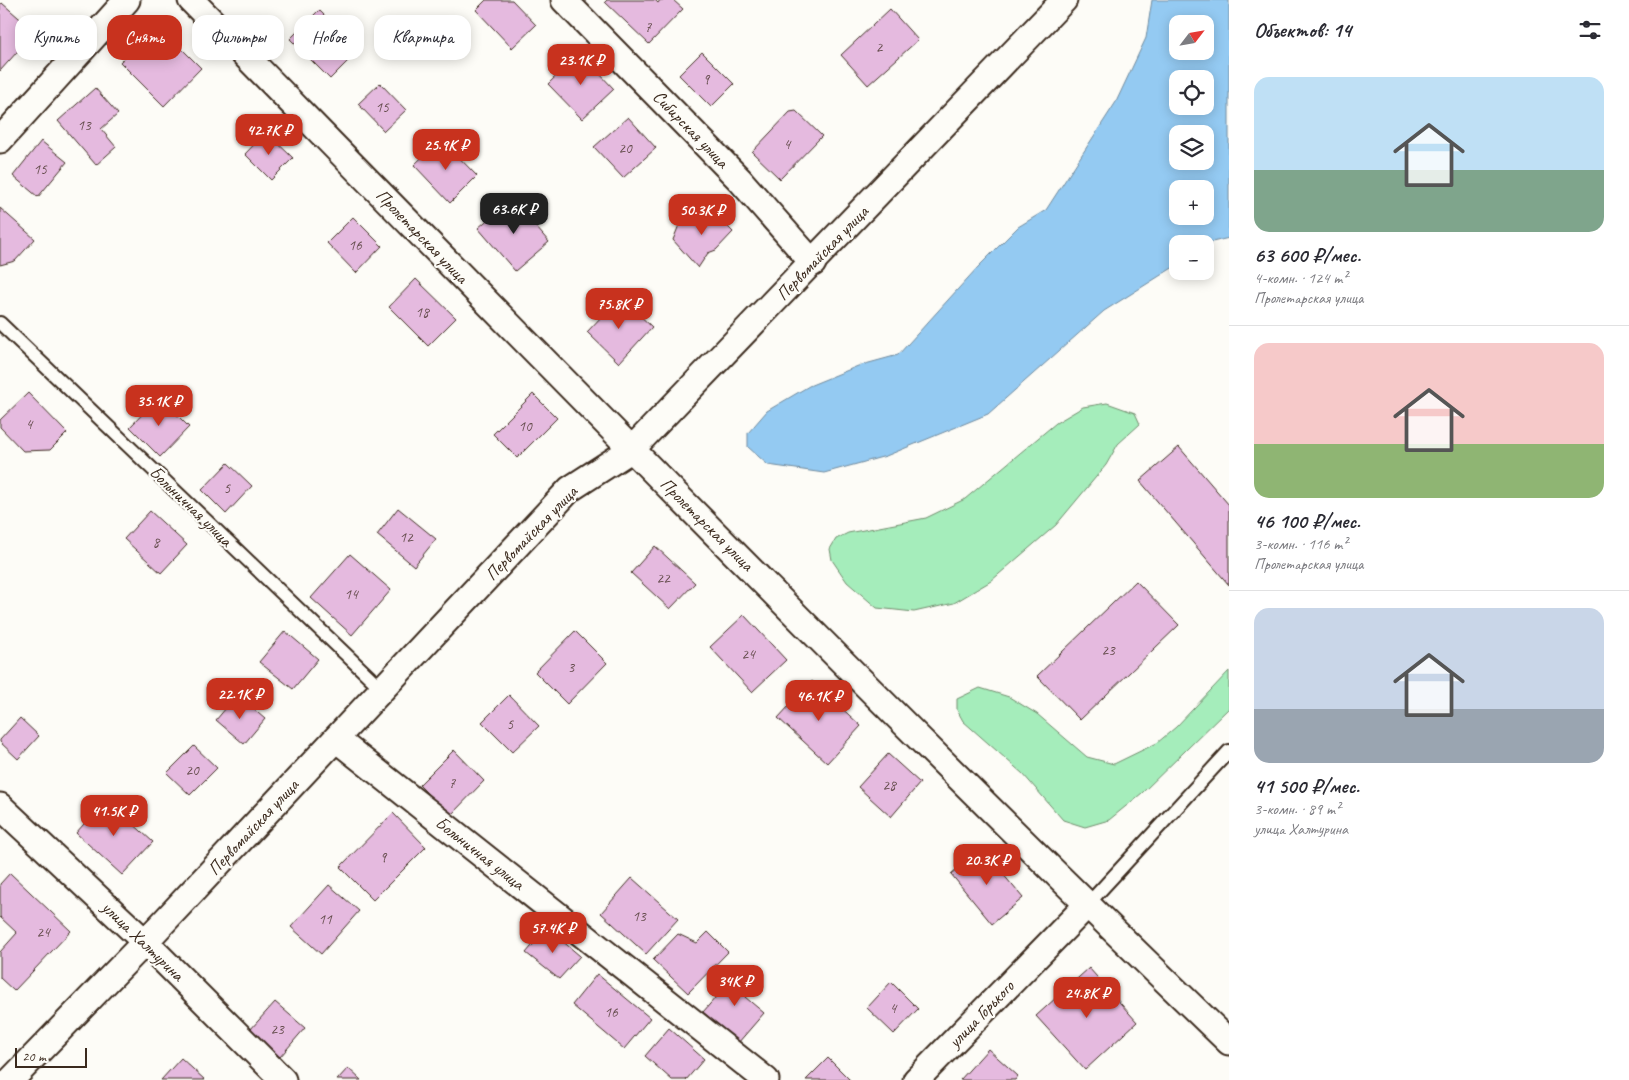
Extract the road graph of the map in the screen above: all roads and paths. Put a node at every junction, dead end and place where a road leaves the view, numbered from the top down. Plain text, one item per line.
1 (127, 0) edge
2 (190, 0) edge
3 (564, 0) edge
4 (1064, 0) edge
5 (0, 140) edge
6 (813, 263) junction
7 (0, 323) edge
8 (632, 450) junction
9 (382, 689) junction
10 (336, 739) junction
11 (1229, 751) edge
12 (0, 806) edge
13 (1087, 905) junction
14 (145, 942) junction
15 (1229, 1042) edge
16 (11, 1080) edge
17 (283, 1080) edge
18 (766, 1080) edge
19 (916, 1080) edge

1 - 5 street
2 - 8 street, Пролетарская улица
3 - 6 street, Сибирская улица
4 - 6 street, Первомайская улица
6 - 8 street, Первомайская улица
7 - 9 lane, Больничная улица
8 - 9 street, Первомайская улица
8 - 13 street, Пролетарская улица
9 - 10 street, Первомайская улица
10 - 14 street, Первомайская улица
10 - 18 street, Больничная улица
11 - 13 lane
12 - 14 street, улица Халтурина
13 - 15 street, Пролетарская улица
13 - 19 street, улица Горького
14 - 16 street, Первомайская улица
14 - 17 street, улица Халтурина

